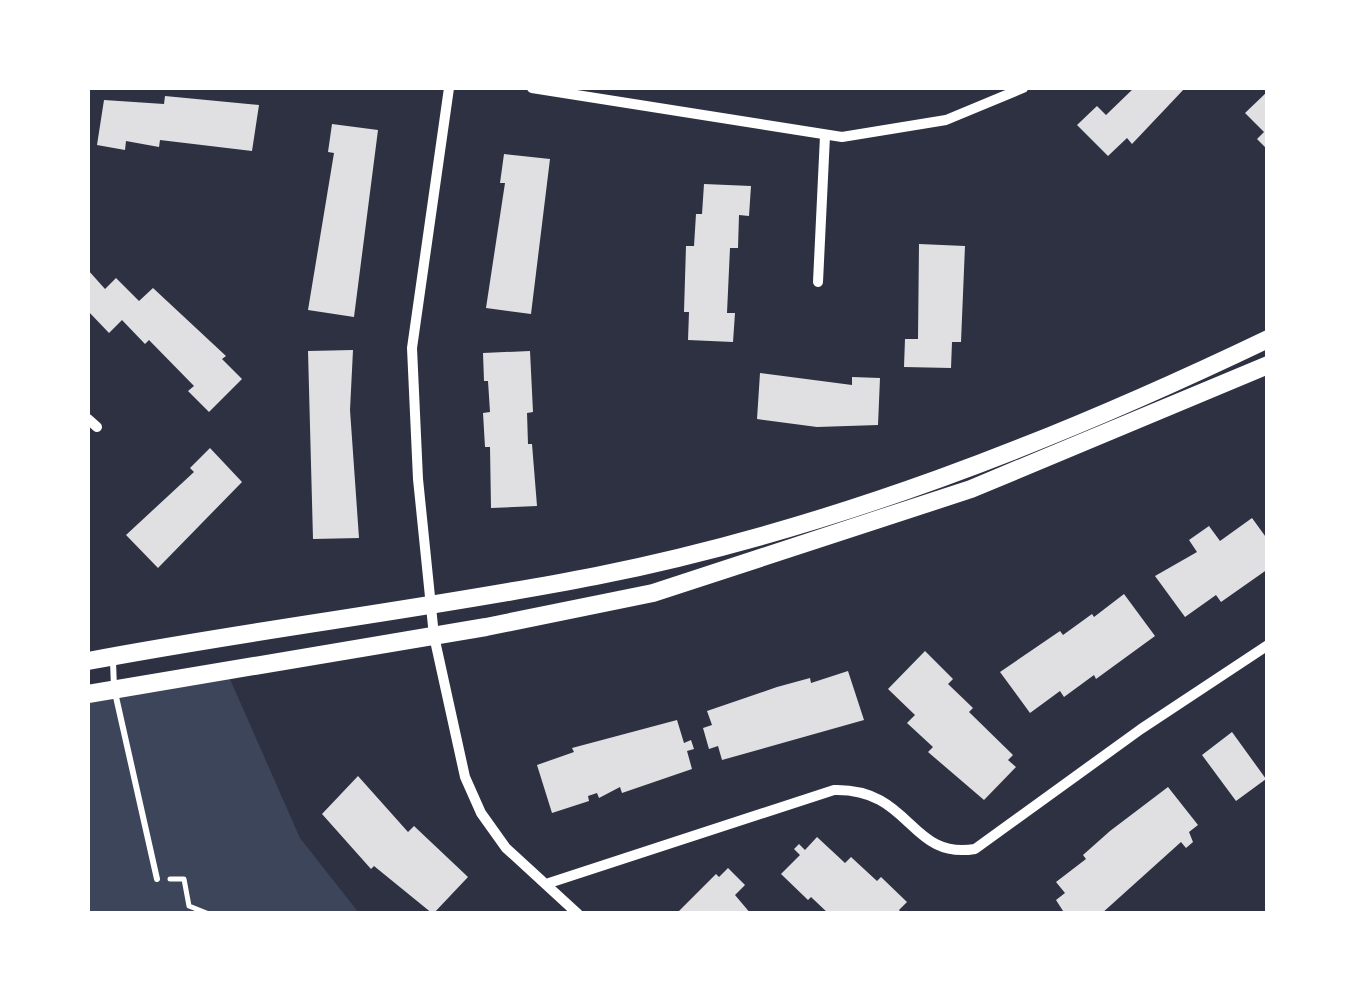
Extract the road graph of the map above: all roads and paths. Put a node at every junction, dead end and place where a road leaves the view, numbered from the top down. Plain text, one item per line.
1 (449, 88) edge
2 (532, 88) edge
3 (1022, 88) edge
4 (826, 136) junction
5 (818, 282) dead end
6 (1268, 339) edge
7 (1268, 365) edge
8 (430, 603) junction
9 (434, 636) junction
10 (1268, 645) edge
11 (112, 656) junction
12 (88, 662) edge
13 (114, 688) junction
14 (88, 694) edge
15 (158, 880) joint
16 (546, 884) junction
17 (209, 914) edge
18 (578, 914) edge

1 - 8 street
2 - 4 street
3 - 4 street
4 - 5 street
6 - 8 main road
7 - 9 main road
8 - 9 street
8 - 11 main road
9 - 13 main road
9 - 16 street
10 - 16 street
11 - 12 main road
11 - 13 lane
13 - 14 main road
13 - 15 lane
15 - 17 path
16 - 18 street

